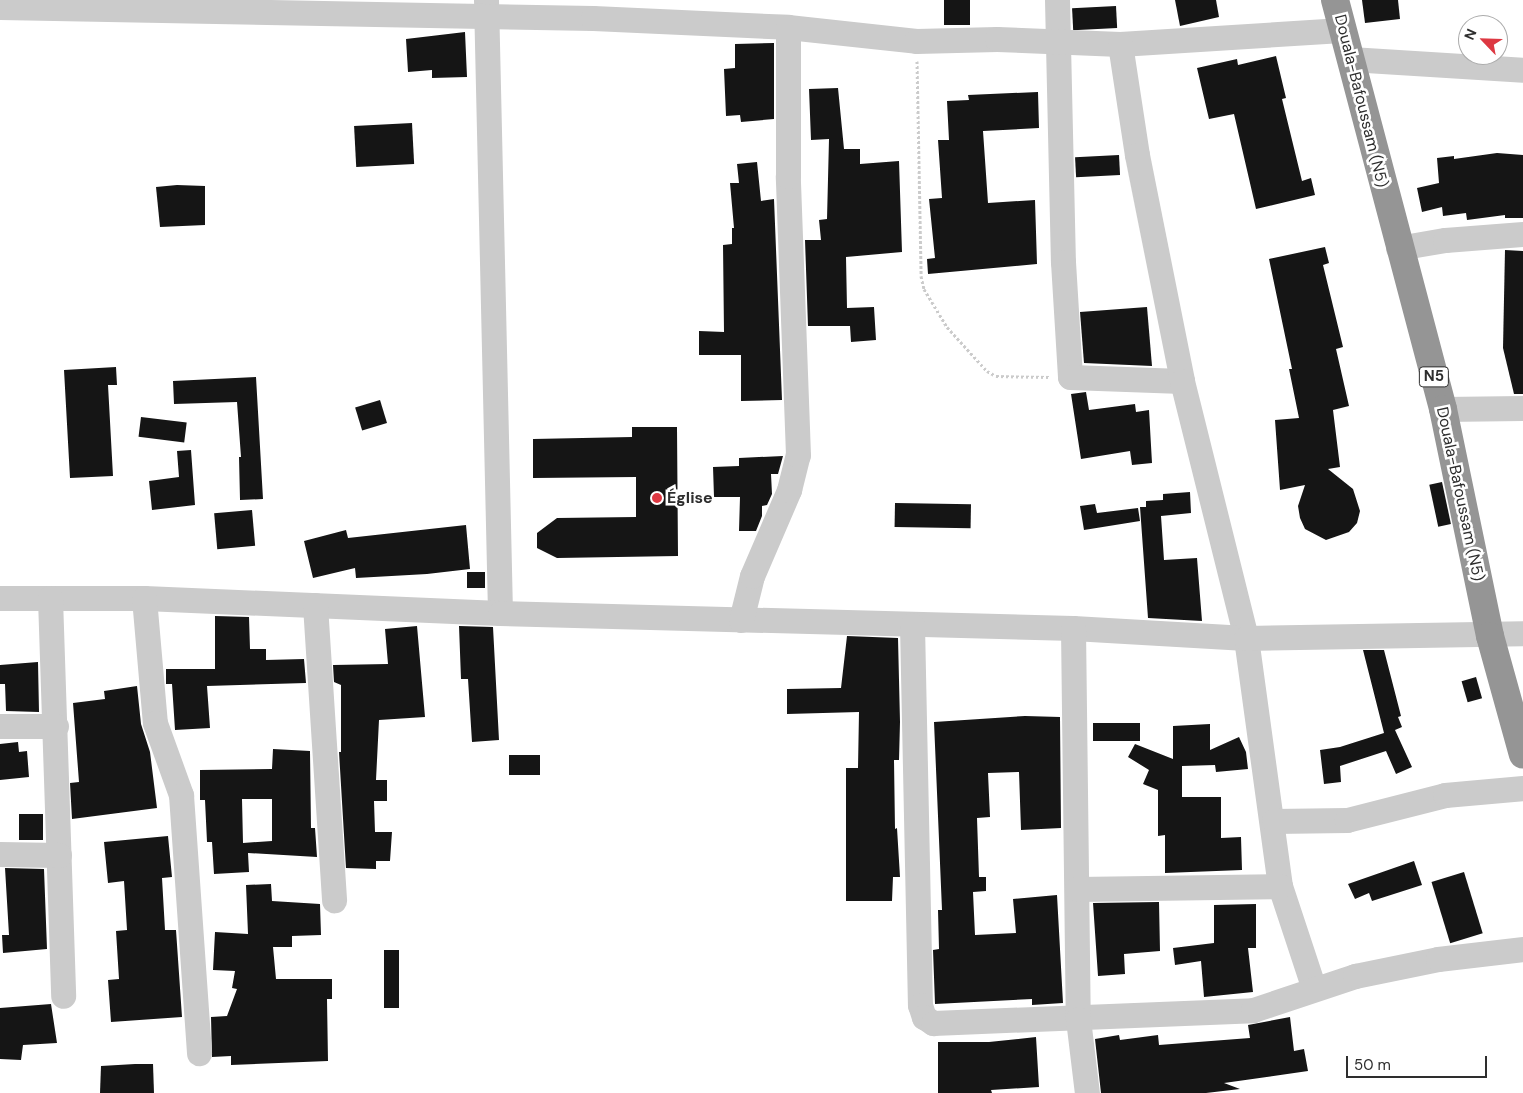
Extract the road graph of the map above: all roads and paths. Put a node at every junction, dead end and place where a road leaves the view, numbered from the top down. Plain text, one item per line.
1 (1057, 0) edge
2 (1335, 0) edge
3 (0, 7) edge
4 (486, 7) edge
5 (788, 27) junction
6 (1342, 30) junction
7 (916, 41) junction
8 (1058, 42) junction
9 (1120, 44) junction
10 (1350, 59) junction
11 (1523, 70) edge
12 (1523, 234) edge
13 (1398, 248) junction
14 (1070, 377) junction
15 (1182, 381) junction
16 (1523, 408) edge
17 (1443, 410) junction
18 (0, 598) edge
19 (50, 598) junction
20 (144, 598) junction
21 (315, 605) junction
22 (500, 613) junction
23 (740, 620) junction
24 (912, 625) junction
25 (1073, 628) junction
26 (1523, 633) edge
27 (1490, 636) junction
28 (1246, 638) junction
29 (0, 726) edge
30 (56, 726) junction
31 (1523, 756) edge
32 (1523, 788) edge
33 (1274, 821) junction
34 (0, 854) edge
35 (59, 855) junction
36 (1280, 886) junction
37 (1077, 889) junction
38 (334, 900) dead end
39 (1523, 949) edge
40 (1314, 989) junction
41 (63, 996) dead end
42 (1078, 1019) junction
43 (199, 1053) dead end
44 (1087, 1093) edge

1 - 8 street
2 - 6 highway, Douala-Bafoussam (N5) / N5
3 - 4 street
4 - 5 street
4 - 22 street
5 - 7 street
5 - 23 street
6 - 9 street
6 - 10 highway, Douala-Bafoussam (N5) / N5
7 - 8 street
7 - 14 path
8 - 9 street
8 - 14 street
9 - 15 street
10 - 11 street
10 - 13 highway, Douala-Bafoussam (N5) / N5
12 - 13 street
13 - 17 highway, Douala-Bafoussam (N5) / N5
14 - 15 street
15 - 28 street
16 - 17 street
17 - 27 highway, Douala-Bafoussam (N5) / N5
18 - 19 street
19 - 20 street
19 - 30 street
20 - 21 street
20 - 43 street
21 - 22 street
21 - 38 street
22 - 23 street
23 - 24 street
24 - 25 street
24 - 42 street
25 - 28 street
25 - 37 street
26 - 27 street
27 - 28 street
27 - 31 highway, Douala-Bafoussam (N5) / N5
28 - 33 street
29 - 30 street
30 - 35 street
32 - 33 street
33 - 36 street
34 - 35 street
35 - 41 street
36 - 37 street
36 - 40 street
37 - 42 street
39 - 40 street
40 - 42 street
42 - 44 street

